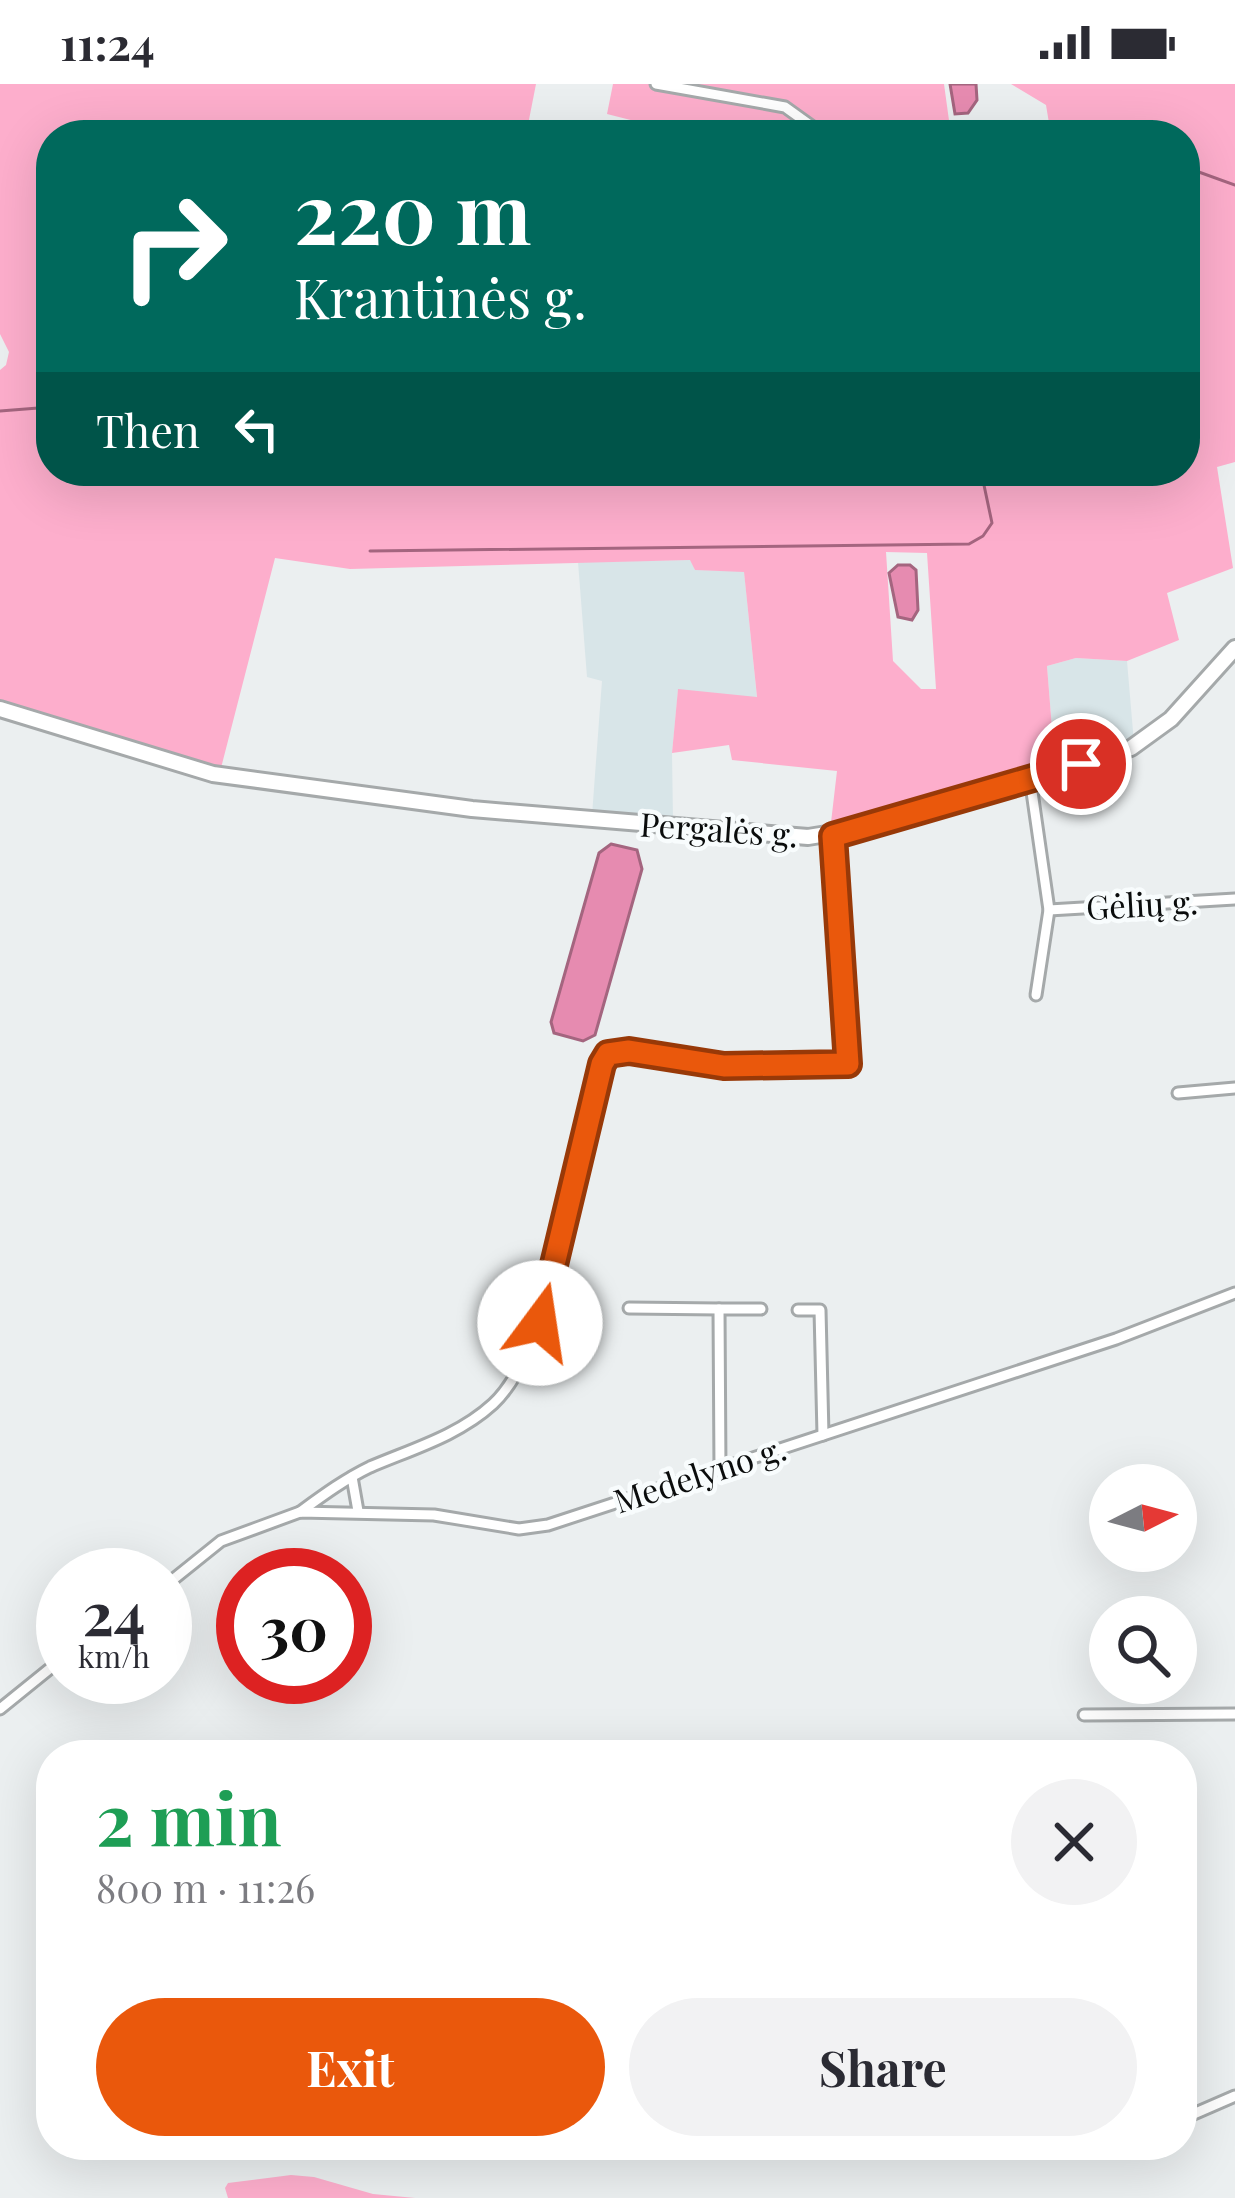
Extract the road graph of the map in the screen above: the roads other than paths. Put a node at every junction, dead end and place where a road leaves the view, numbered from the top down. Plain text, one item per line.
1 (656, 84) edge
2 (803, 120) edge
3 (1235, 648) edge
4 (0, 709) edge
5 (1030, 778) junction
6 (833, 836) junction
7 (1235, 899) edge
8 (1048, 910) junction
9 (1036, 995) dead end
10 (1235, 1088) edge
11 (1178, 1093) dead end
12 (1235, 1293) edge
13 (629, 1308) dead end
14 (719, 1309) junction
15 (761, 1310) dead end
16 (798, 1310) dead end
17 (823, 1435) junction
18 (720, 1471) junction
19 (352, 1477) junction
20 (358, 1511) junction
21 (300, 1512) junction
22 (192, 1564) edge
23 (36, 1680) edge
24 (0, 1709) edge
25 (1235, 1714) edge
26 (1084, 1715) dead end
27 (1235, 2096) edge
28 (1197, 2114) edge

1 - 2 street
3 - 5 main road, Pergalės g.
4 - 6 main road, Pergalės g.
5 - 6 main road, Pergalės g.
5 - 8 street
6 - 19 street
7 - 8 street, Gėlių g.
8 - 9 street
10 - 11 street
12 - 17 street, Medelyno g.
13 - 14 street
14 - 15 street
14 - 18 street
16 - 17 street
17 - 18 street, Medelyno g.
18 - 20 street, Medelyno g.
19 - 20 street
19 - 21 street
20 - 21 street, Medelyno g.
21 - 22 street, Medelyno g.
23 - 24 street
25 - 26 street
27 - 28 street

